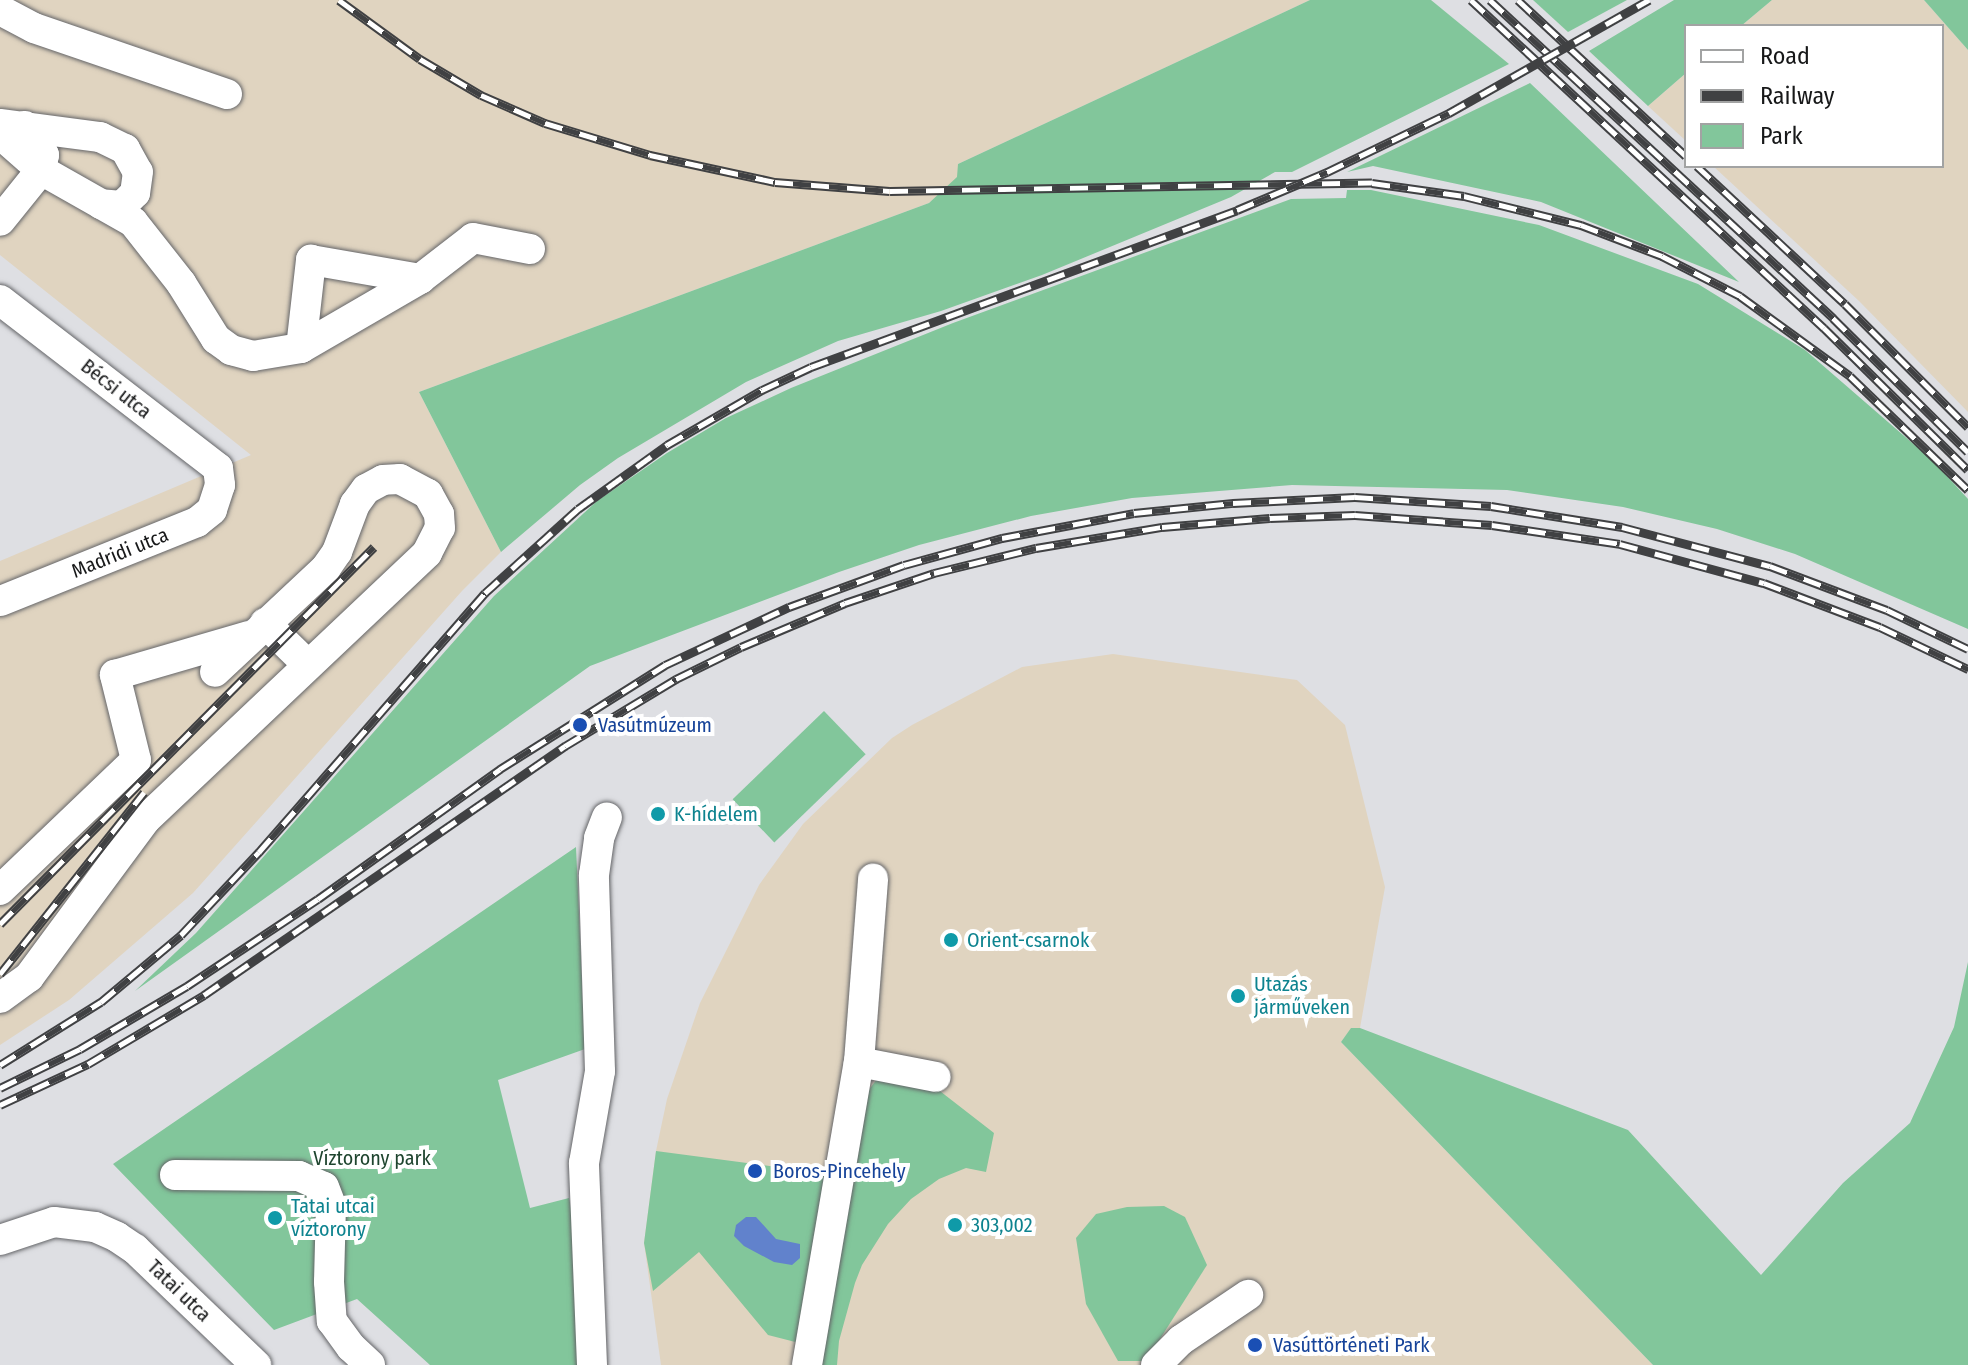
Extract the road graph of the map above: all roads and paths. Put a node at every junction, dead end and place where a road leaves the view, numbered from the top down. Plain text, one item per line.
1 (0, 10) edge
2 (227, 94) dead end
3 (8, 128) edge
4 (41, 170) junction
5 (101, 204) junction
6 (0, 221) edge
7 (530, 249) dead end
8 (420, 279) junction
9 (0, 300) edge
10 (301, 348) junction
11 (220, 485) joint
12 (0, 601) edge
13 (258, 629) junction
14 (307, 664) junction
15 (215, 672) dead end
16 (607, 817) dead end
17 (873, 879) dead end
18 (0, 890) edge
19 (0, 998) edge
20 (859, 1062) junction
21 (936, 1077) dead end
22 (175, 1175) dead end
23 (0, 1240) edge
24 (1248, 1295) dead end
25 (256, 1365) edge
26 (370, 1365) edge
27 (592, 1365) edge
28 (807, 1365) edge
29 (1156, 1365) edge

1 - 2 street
3 - 4 street
3 - 5 street
4 - 5 street
4 - 6 street
5 - 10 street
7 - 8 street
8 - 10 street
8 - 10 street
9 - 11 street, Bécsi utca
11 - 12 street, Madridi utca
13 - 14 street
13 - 14 street
13 - 15 street
13 - 18 street
14 - 19 street
16 - 27 street
17 - 20 street
20 - 21 street
20 - 28 street
22 - 26 street
23 - 25 street, Tatai utca
24 - 29 street

